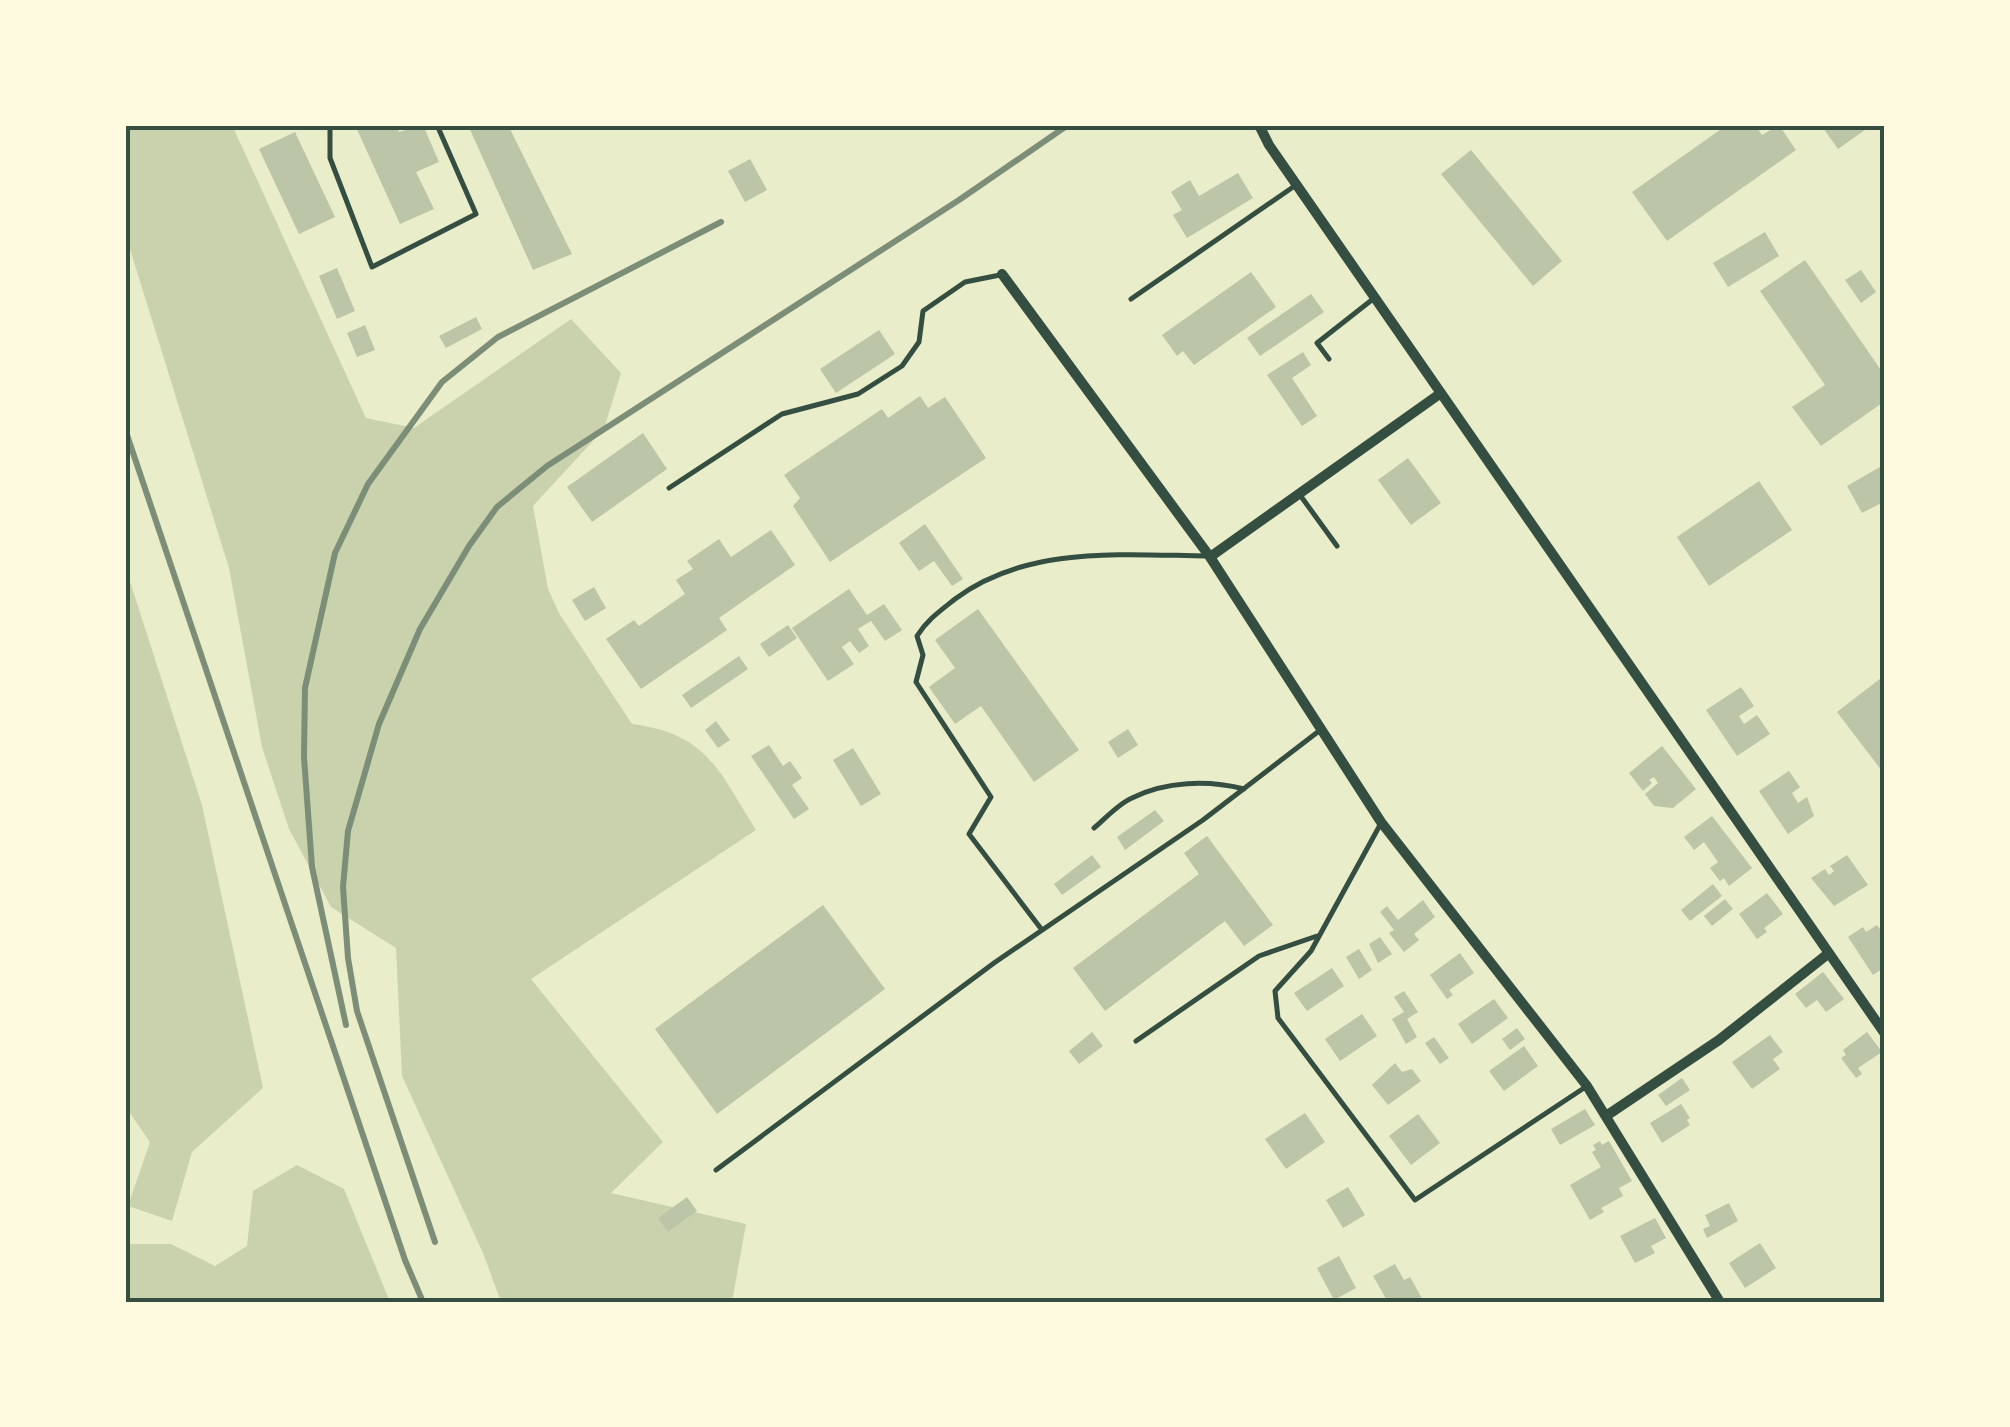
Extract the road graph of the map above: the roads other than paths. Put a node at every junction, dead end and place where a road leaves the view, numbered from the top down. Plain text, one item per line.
1 (330, 125) edge
2 (437, 125) edge
3 (1260, 125) edge
4 (1296, 185) junction
5 (1002, 274) joint
6 (1131, 299) dead end
7 (1373, 299) junction
8 (1329, 358) dead end
9 (1440, 393) junction
10 (669, 488) dead end
11 (1298, 493) junction
12 (1337, 546) dead end
13 (1210, 556) junction
14 (1321, 729) junction
15 (1244, 788) junction
16 (1381, 822) junction
17 (1094, 828) dead end
18 (1042, 930) junction
19 (1320, 936) junction
20 (1829, 952) junction
21 (1885, 1034) edge
22 (1136, 1041) dead end
23 (1587, 1086) junction
24 (1606, 1116) junction
25 (716, 1170) dead end
26 (1720, 1302) edge

1 - 2 lane
3 - 4 street
4 - 6 lane
4 - 7 street
5 - 10 lane
5 - 13 street
7 - 8 lane
7 - 9 street
9 - 11 street
9 - 20 street
11 - 12 lane
11 - 13 street
13 - 14 street
13 - 18 lane
14 - 15 lane
14 - 16 street
15 - 17 lane
15 - 18 lane
16 - 19 lane
16 - 23 street
18 - 25 lane
19 - 22 lane
19 - 23 lane
20 - 21 street
20 - 24 street
23 - 24 street
24 - 26 street

